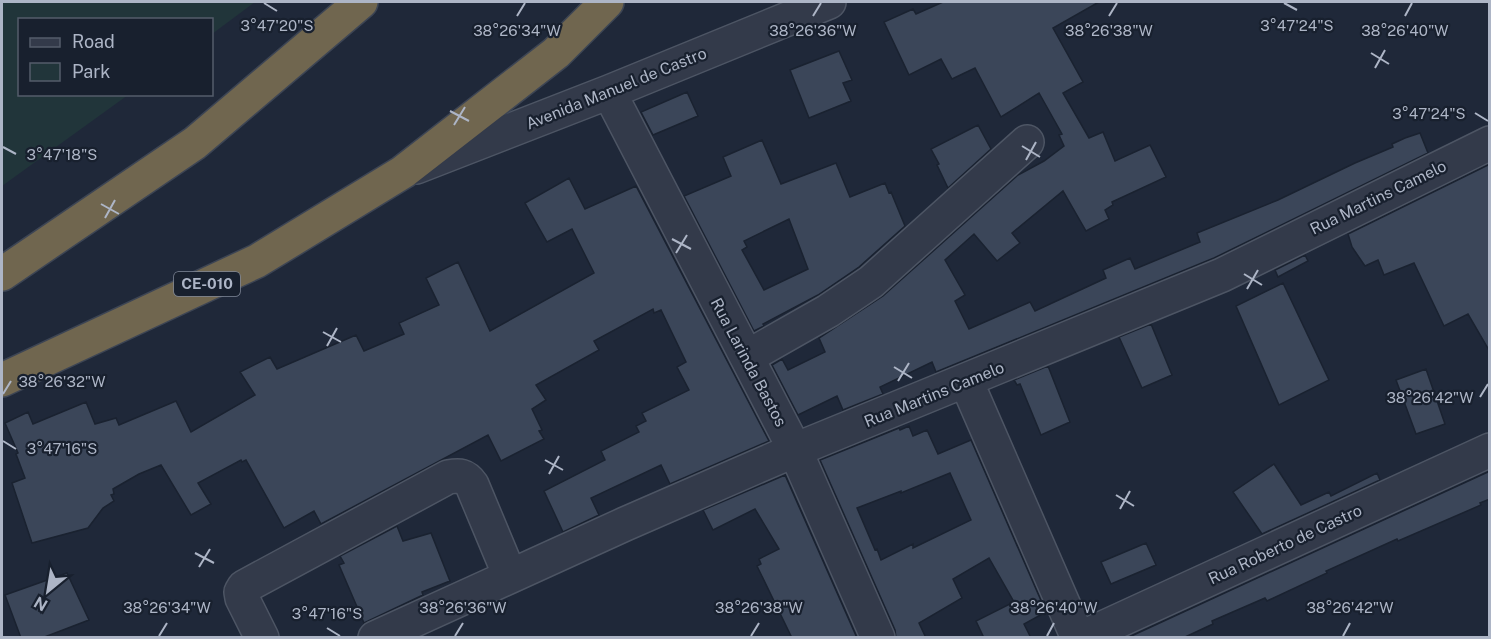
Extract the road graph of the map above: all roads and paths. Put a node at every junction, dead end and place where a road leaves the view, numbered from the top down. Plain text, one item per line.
1 (361, 2) edge
2 (607, 2) edge
3 (829, 2) edge
4 (609, 92) junction
5 (1027, 142) dead end
6 (1489, 146) edge
7 (403, 172) junction
8 (2, 274) edge
9 (747, 357) junction
10 (2, 380) edge
11 (966, 381) junction
12 (795, 450) junction
13 (1490, 450) edge
14 (510, 576) junction
15 (262, 638) edge
16 (375, 638) edge
17 (878, 638) edge
18 (1080, 638) edge

1 - 8 highway
2 - 7 highway, CE-010
3 - 4 street, Avenida Manuel de Castro
4 - 7 street, Avenida Manuel de Castro
4 - 9 street, Rua Larinda Bastos
5 - 9 street
6 - 11 street, Rua Martins Camelo
7 - 10 highway, CE-010
9 - 12 street, Rua Larinda Bastos
11 - 12 street, Rua Martins Camelo
11 - 18 street
12 - 14 street, Rua Martins Camelo
12 - 17 street, Rua Larinda Bastos
13 - 18 street, Rua Roberto de Castro
14 - 15 street
14 - 16 street, Rua Martins Camelo

